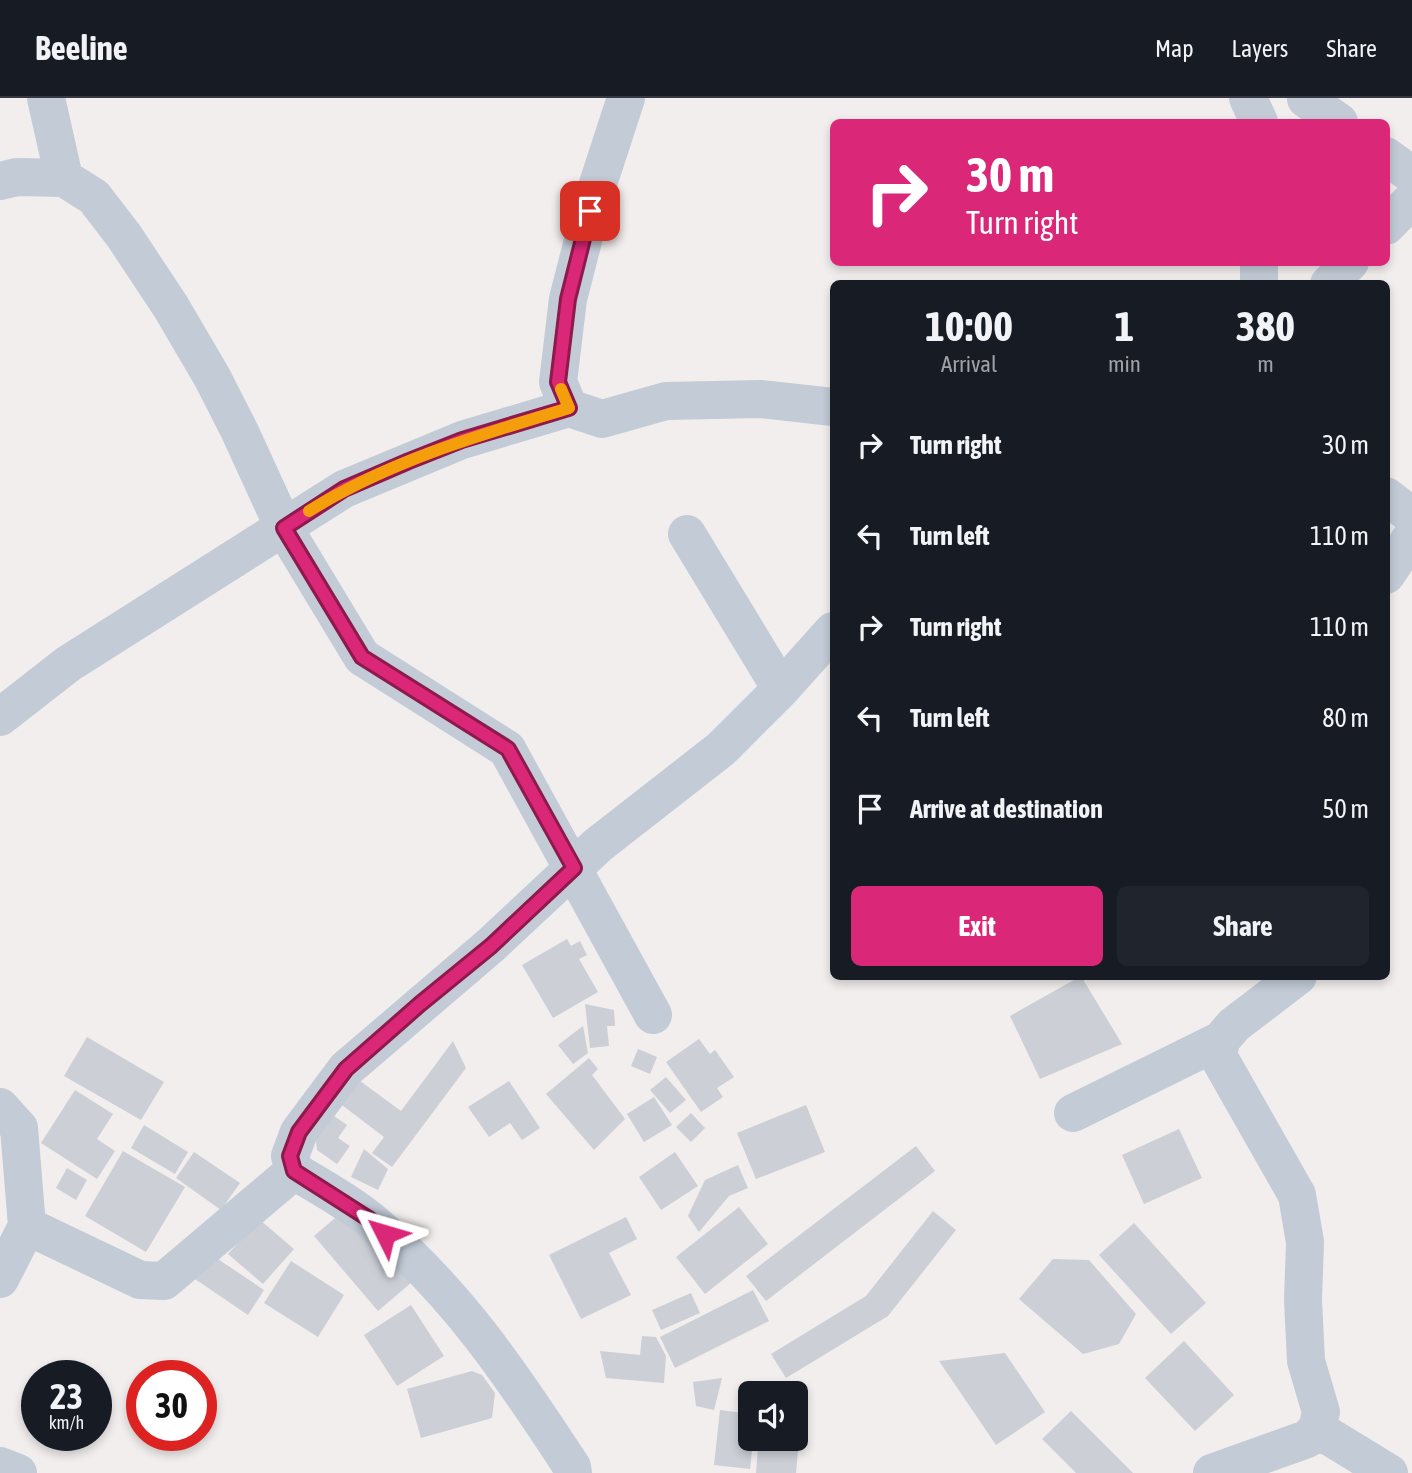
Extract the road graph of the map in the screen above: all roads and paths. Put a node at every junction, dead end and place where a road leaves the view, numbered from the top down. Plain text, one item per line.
1 (46, 98) edge
2 (626, 98) edge
3 (1248, 98) edge
4 (1306, 99) edge
5 (1258, 119) edge
6 (1335, 119) edge
7 (1390, 159) edge
8 (1412, 175) edge
9 (64, 178) junction
10 (0, 181) edge
11 (1412, 200) edge
12 (1390, 222) edge
13 (1346, 266) edge
14 (1333, 280) edge
15 (830, 407) edge
16 (569, 408) junction
17 (1390, 499) edge
18 (1412, 516) edge
19 (284, 528) junction
20 (687, 534) dead end
21 (1412, 536) edge
22 (1390, 569) edge
23 (830, 634) edge
24 (780, 690) junction
25 (0, 717) edge
26 (574, 868) junction
27 (1293, 980) edge
28 (653, 1015) dead end
29 (1221, 1040) junction
30 (0, 1107) edge
31 (1073, 1113) dead end
32 (294, 1171) junction
33 (27, 1226) junction
34 (0, 1279) edge
35 (1317, 1429) junction
36 (0, 1466) edge
37 (18, 1473) edge
38 (573, 1473) edge
39 (1212, 1473) edge
40 (1389, 1473) edge

1 - 9 street
2 - 16 street
3 - 5 street
4 - 6 street
7 - 8 street
9 - 10 street
9 - 19 street
11 - 12 street
13 - 14 street
15 - 16 street
16 - 19 street
17 - 18 street
19 - 25 street
19 - 26 street
20 - 24 street
21 - 22 street
23 - 24 street
24 - 26 street
26 - 28 street
26 - 32 street
27 - 29 street
29 - 31 street
29 - 35 street
30 - 33 street
32 - 33 street
32 - 38 street
33 - 34 street
35 - 39 street
35 - 40 street
36 - 37 street

